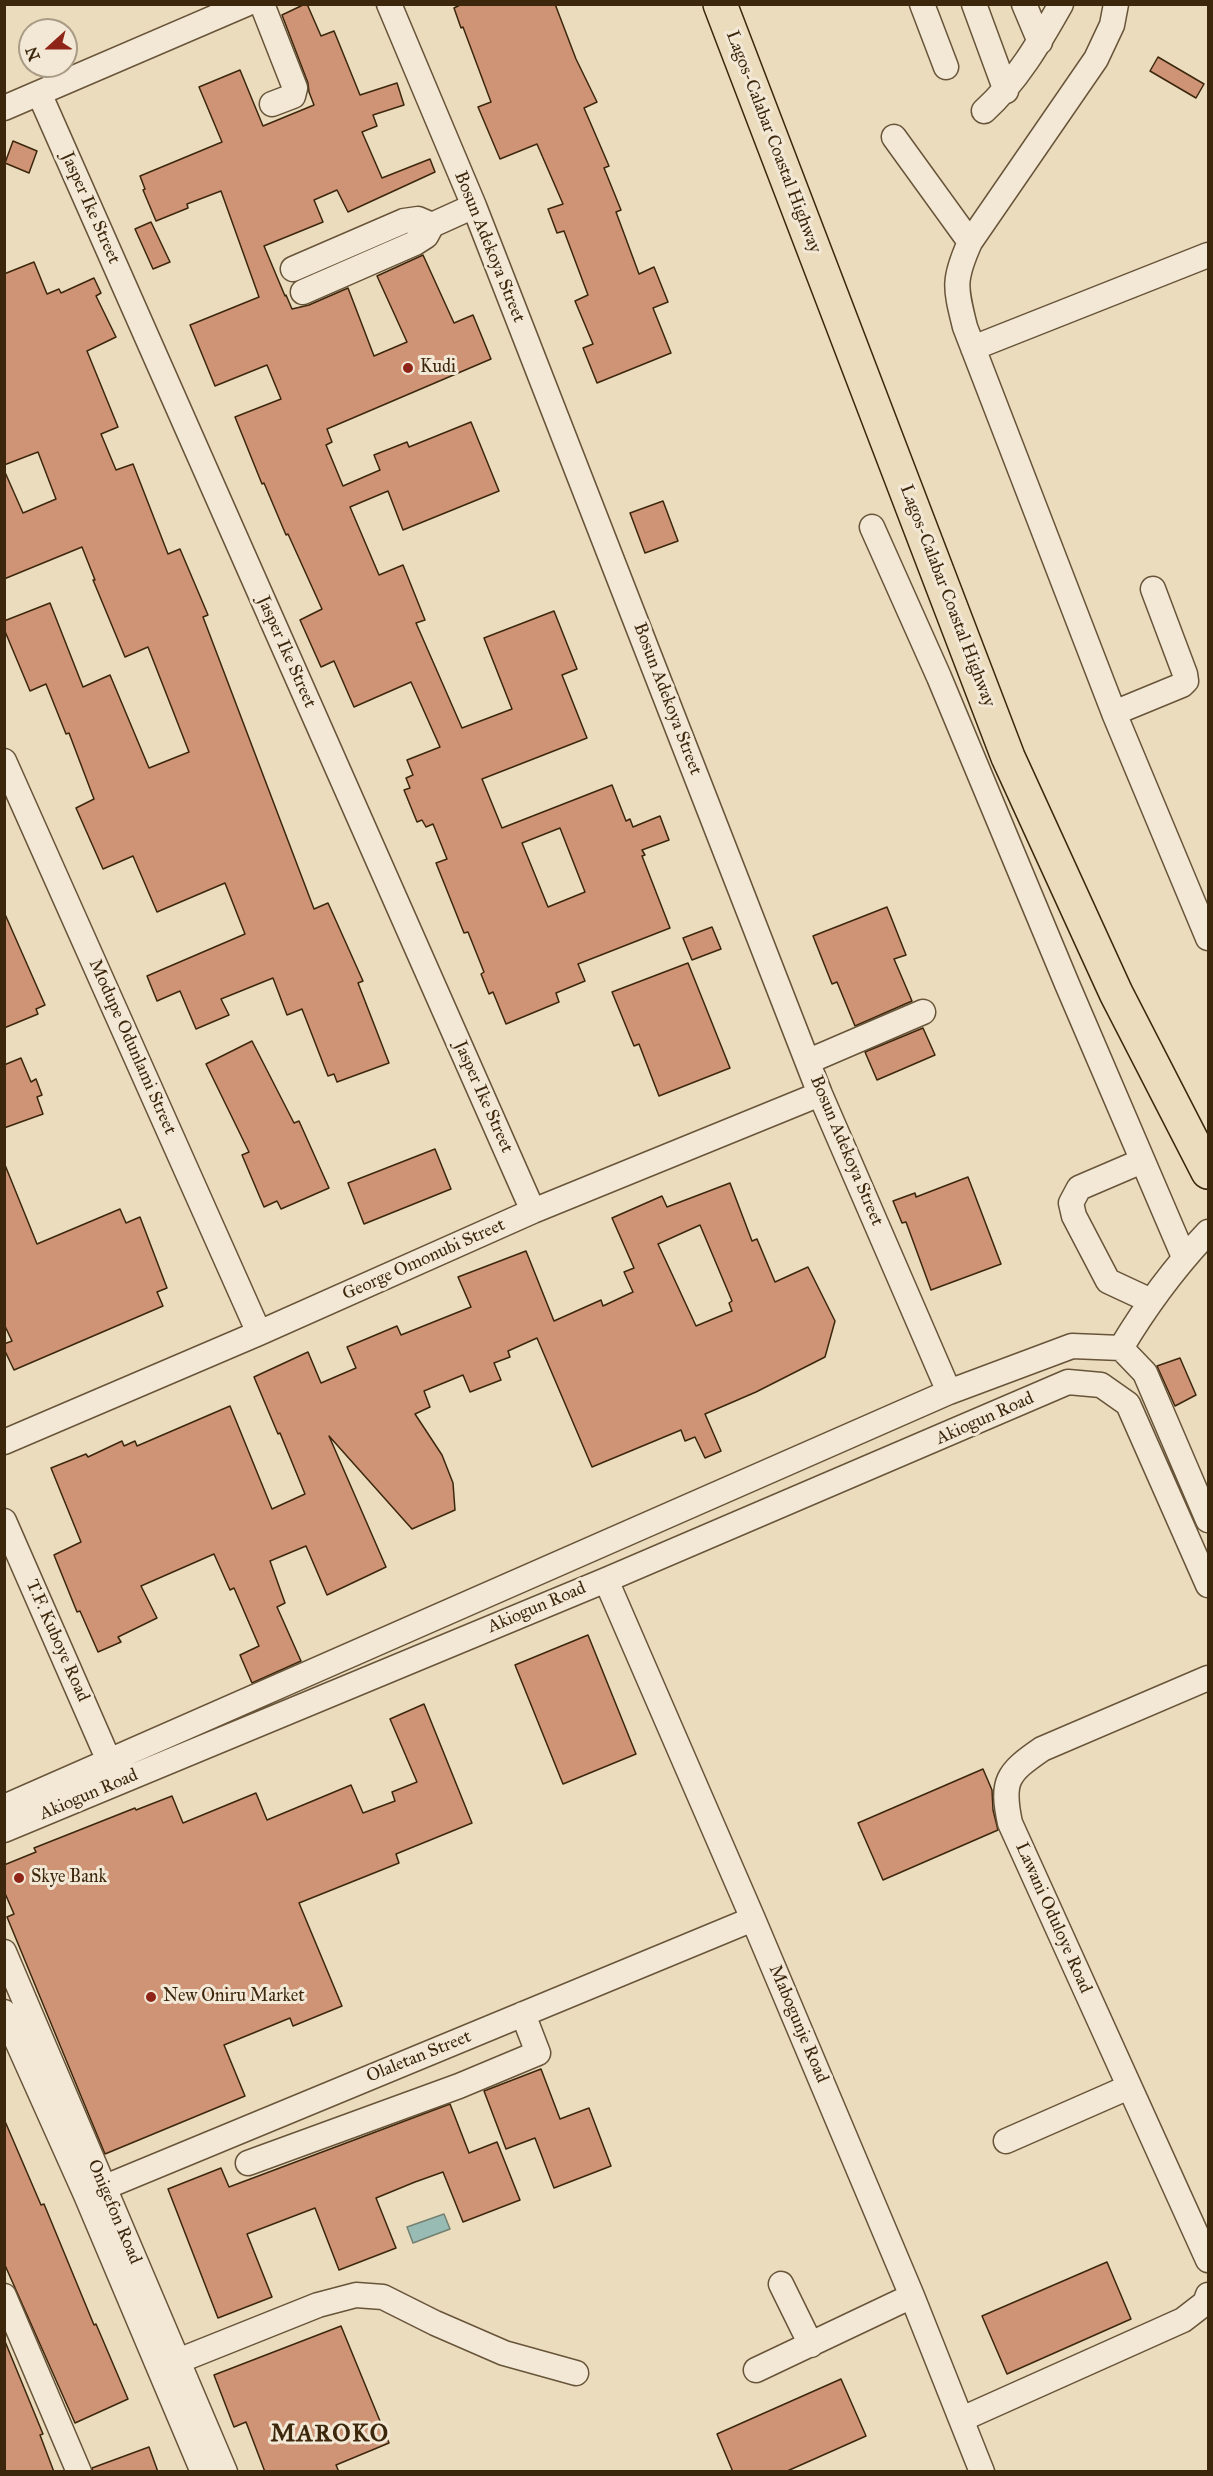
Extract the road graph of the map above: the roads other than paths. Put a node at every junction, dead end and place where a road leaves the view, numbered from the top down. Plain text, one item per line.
1 (246, 4) edge
2 (262, 4) edge
3 (389, 4) edge
4 (720, 4) edge
5 (922, 4) edge
6 (974, 4) edge
7 (1024, 4) edge
8 (1061, 4) edge
9 (1116, 4) edge
10 (1040, 42) junction
11 (946, 67) dead end
12 (1006, 91) junction
13 (39, 93) junction
14 (272, 104) dead end
15 (4, 108) edge
16 (984, 111) dead end
17 (894, 137) dead end
18 (474, 206) junction
19 (432, 225) junction
20 (355, 242) junction
21 (970, 242) junction
22 (1209, 255) edge
23 (364, 266) junction
24 (293, 269) dead end
25 (303, 292) dead end
26 (974, 348) junction
27 (872, 527) dead end
28 (1153, 589) dead end
29 (1114, 713) junction
30 (4, 760) edge
31 (1209, 938) edge
32 (923, 1012) dead end
33 (808, 1061) junction
34 (820, 1094) junction
35 (1142, 1161) junction
36 (1209, 1172) edge
37 (533, 1211) junction
38 (1209, 1232) edge
39 (1184, 1257) junction
40 (1151, 1301) junction
41 (259, 1333) junction
42 (1121, 1348) junction
43 (949, 1392) junction
44 (4, 1442) edge
45 (1209, 1520) edge
46 (4, 1521) edge
47 (606, 1580) junction
48 (1209, 1584) edge
49 (1209, 1678) edge
50 (109, 1761) junction
51 (4, 1807) edge
52 (4, 1830) edge
53 (753, 1919) junction
54 (4, 1952) edge
55 (4, 2012) edge
56 (523, 2014) junction
57 (1129, 2087) junction
58 (1006, 2141) dead end
59 (248, 2163) dead end
60 (94, 2191) junction
61 (1209, 2260) edge
62 (781, 2284) dead end
63 (4, 2296) edge
64 (912, 2296) junction
65 (1207, 2301) edge
66 (811, 2345) junction
67 (178, 2361) junction
68 (756, 2370) dead end
69 (576, 2373) dead end
70 (962, 2419) junction
71 (79, 2472) edge
72 (203, 2472) edge
73 (225, 2472) edge
74 (982, 2472) edge

1 - 13 street
2 - 14 street
3 - 18 street, Bosun Adekoya Street
4 - 36 highway, Lagos-Calabar Coastal Highway
5 - 11 street
6 - 12 street
7 - 10 street
8 - 10 street
9 - 21 street
10 - 12 street
12 - 16 street
13 - 15 street
13 - 37 street, Jasper Ike Street
17 - 21 street
18 - 19 street
18 - 33 street, Bosun Adekoya Street
19 - 20 street
19 - 23 street
20 - 23 street
20 - 24 street
21 - 26 street
22 - 26 street
23 - 25 street
26 - 29 street
27 - 35 street
28 - 29 street
29 - 31 street
30 - 41 street, Modupe Odunlami Street
32 - 33 street
33 - 34 street, Bosun Adekoya Street
34 - 37 street, George Omonubi Street
34 - 43 street, Bosun Adekoya Street
35 - 39 street
35 - 40 street
37 - 41 street, George Omonubi Street
38 - 39 street
39 - 40 street
40 - 42 street
41 - 44 street, George Omonubi Street
42 - 43 street
42 - 45 street
43 - 50 street
46 - 50 street, T.F. Kuboye Road
47 - 48 street, Akiogun Road
47 - 52 street, Akiogun Road
47 - 53 street, Mabogunje Road
49 - 57 street, Lawani Oduloye Road
50 - 51 street
53 - 56 street, Olaletan Street
53 - 64 street, Mabogunje Road
54 - 60 street, Onigefon Road
55 - 60 street, Onigefon Road
56 - 59 street
56 - 60 street, Olaletan Street
57 - 58 street
57 - 61 street, Lawani Oduloye Road
60 - 67 street, Onigefon Road
60 - 72 street, Onigefon Road
62 - 66 street
63 - 71 street
64 - 66 street
64 - 70 street, Mabogunje Road
65 - 70 street
66 - 68 street
67 - 69 street
67 - 73 street, Onigefon Road
70 - 74 street, Mabogunje Road

